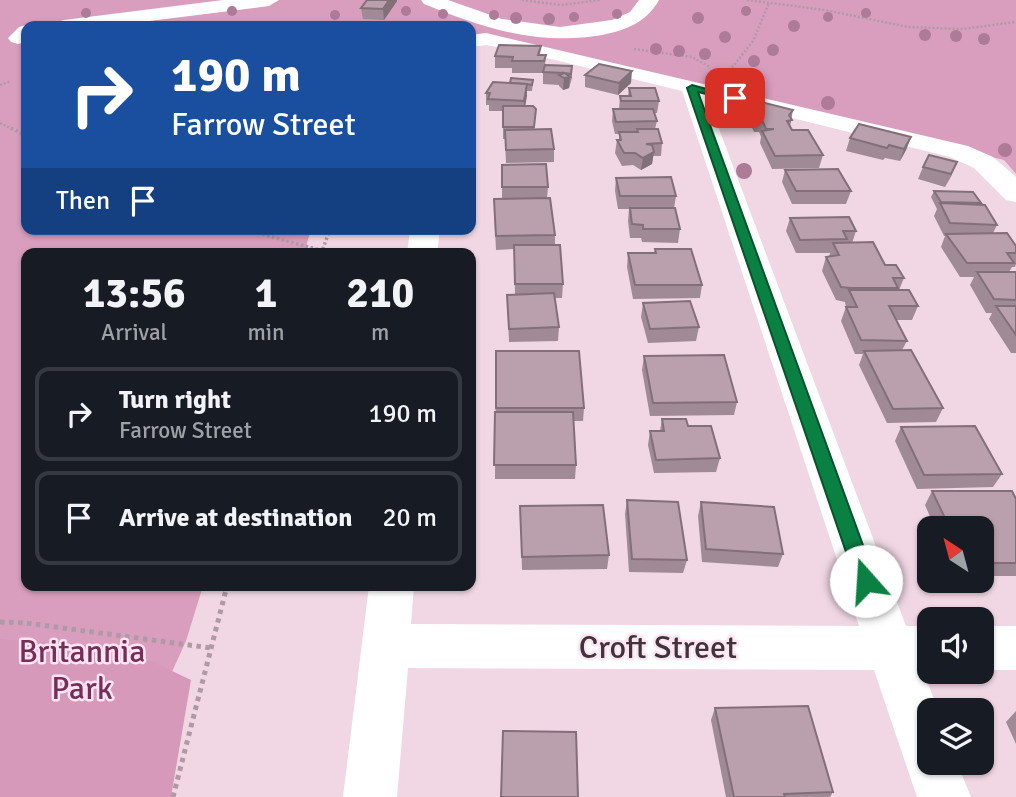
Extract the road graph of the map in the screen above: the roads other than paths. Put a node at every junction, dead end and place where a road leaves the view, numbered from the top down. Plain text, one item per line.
1 (269, 0) edge
2 (431, 0) edge
3 (649, 0) edge
4 (103, 21) edge
5 (476, 41) edge
6 (701, 90) junction
7 (1016, 194) edge
8 (392, 591) edge
9 (386, 646) junction
10 (909, 648) edge
11 (994, 648) edge
12 (1016, 648) edge
13 (918, 698) edge
14 (936, 775) edge
15 (370, 797) edge
16 (944, 797) edge

1 - 4 street
2 - 3 street
5 - 6 street
6 - 7 street
6 - 10 street
8 - 9 street
9 - 10 street, Croft Street
9 - 15 street
10 - 13 street
11 - 12 street
14 - 16 street

